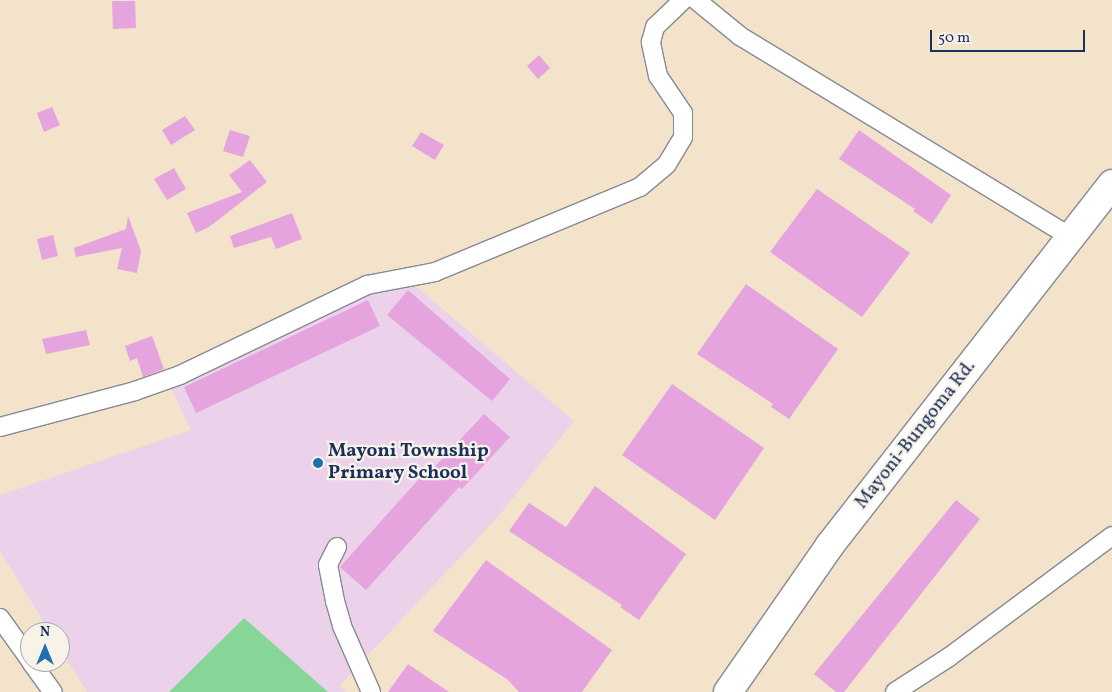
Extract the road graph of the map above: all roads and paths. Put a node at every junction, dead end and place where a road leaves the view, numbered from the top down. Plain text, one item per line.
1 (683, 0) edge
2 (696, 0) edge
3 (1112, 184) edge
4 (1072, 238) junction
5 (0, 427) edge
6 (1112, 536) edge
7 (337, 547) dead end
8 (0, 618) edge
9 (20, 646) edge
10 (39, 672) edge
11 (53, 692) edge
12 (371, 692) edge
13 (728, 692) edge
14 (895, 692) edge

1 - 5 street
2 - 4 street
3 - 4 main road, Mayoni-Bungoma Rd.
4 - 13 main road, Mayoni-Bungoma Rd.
6 - 14 street
7 - 12 street
8 - 9 street
10 - 11 street

